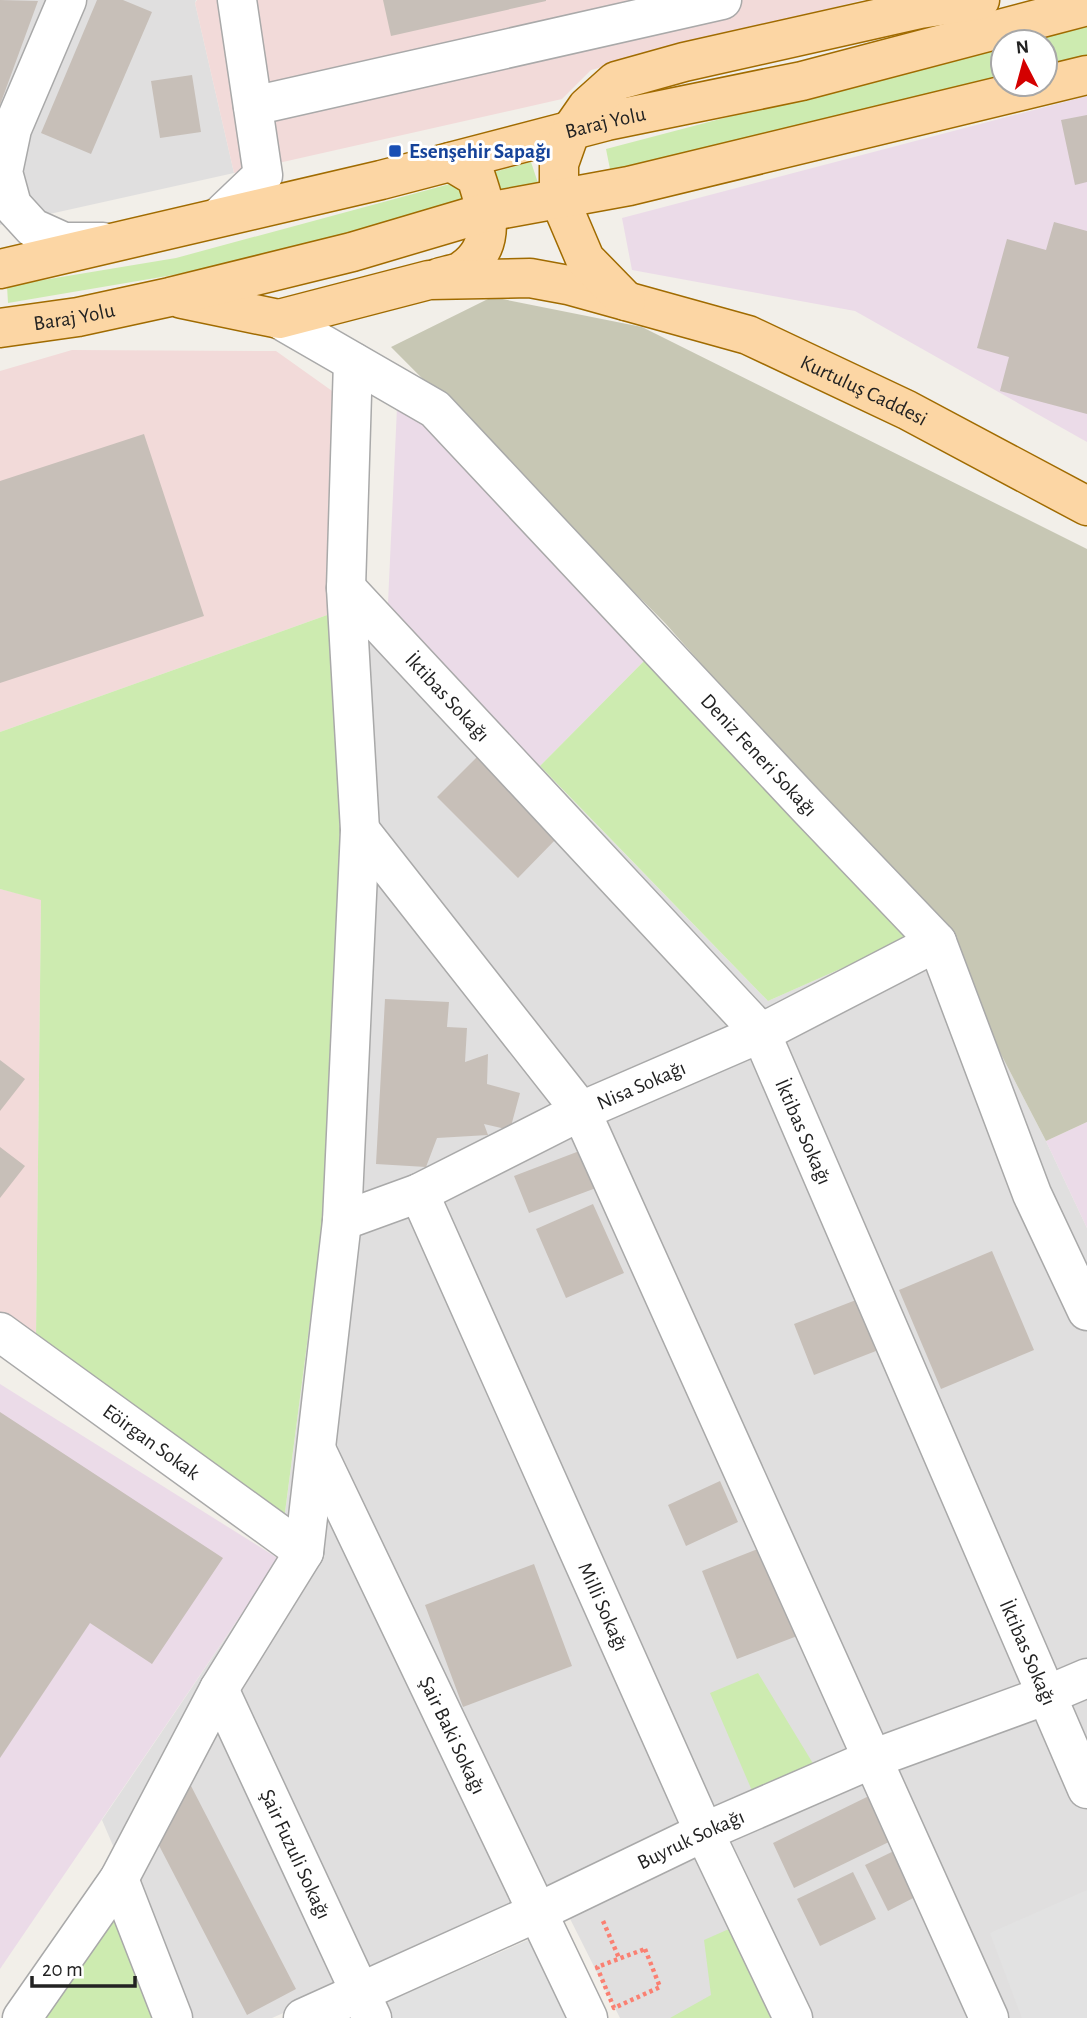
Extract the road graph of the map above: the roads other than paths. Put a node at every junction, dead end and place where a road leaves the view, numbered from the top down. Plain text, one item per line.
1 (67, 0) edge
2 (237, 0) edge
3 (722, 0) edge
4 (980, 0) edge
5 (1087, 6) edge
6 (1087, 75) edge
7 (253, 106) junction
8 (571, 130) junction
9 (451, 162) junction
10 (263, 175) junction
11 (559, 198) junction
12 (298, 199) junction
13 (487, 212) junction
14 (219, 217) junction
15 (112, 242) junction
16 (0, 258) edge
17 (44, 259) junction
18 (0, 269) edge
19 (429, 280) junction
20 (170, 297) junction
21 (627, 303) junction
22 (279, 319) junction
23 (0, 328) edge
24 (354, 362) junction
25 (1087, 506) edge
26 (346, 588) junction
27 (360, 830) junction
28 (937, 942) junction
29 (761, 1033) junction
30 (581, 1111) junction
31 (419, 1193) junction
32 (342, 1221) junction
33 (1087, 1311) edge
34 (0, 1332) edge
35 (317, 1451) junction
36 (304, 1552) junction
37 (1087, 1678) edge
38 (219, 1689) junction
39 (1047, 1695) junction
40 (872, 1759) junction
41 (1087, 1788) edge
42 (704, 1832) junction
43 (119, 1879) junction
44 (538, 1912) junction
45 (366, 2006) edge
46 (22, 2018) edge
47 (173, 2018) edge
48 (303, 2018) edge
49 (588, 2018) edge
50 (793, 2018) edge
51 (989, 2018) edge

1 - 15 street
2 - 7 street
3 - 7 street
4 - 8 main road
5 - 8 main road, Baraj Yolu
6 - 11 main road, Baraj Yolu
7 - 10 street
8 - 9 main road, Baraj Yolu
8 - 11 main road
9 - 12 main road, Baraj Yolu
9 - 13 main road
10 - 12 street
10 - 14 street
11 - 13 main road, Baraj Yolu
11 - 21 main road
12 - 14 main road, Baraj Yolu
13 - 19 main road
13 - 20 main road, Baraj Yolu
14 - 15 main road, Baraj Yolu
15 - 17 main road, Baraj Yolu
16 - 17 main road
17 - 18 main road, Baraj Yolu
19 - 21 main road, Kurtuluş Caddesi
19 - 22 main road
20 - 22 main road
20 - 23 main road, Baraj Yolu
21 - 25 main road, Kurtuluş Caddesi
22 - 24 street, Deniz Feneri Sokağı
24 - 26 street
24 - 28 street, Deniz Feneri Sokağı
26 - 27 street
26 - 29 street, İktibas Sokağı
27 - 30 street
27 - 32 street
28 - 29 street, Nisa Sokağı
28 - 33 street, Deniz Feneri Sokağı
29 - 30 street, Nisa Sokağı
29 - 39 street, İktibas Sokağı
30 - 31 street, Nisa Sokağı
30 - 40 street
31 - 32 street, Nisa Sokağı
31 - 42 street, Milli Sokağı
32 - 35 street
34 - 36 street, Eöirgan Sokak
35 - 36 street
35 - 44 street, Şair Baki Sokağı
36 - 38 street
37 - 39 street, Buyruk Sokağı
38 - 43 street
38 - 45 street, Şair Fuzuli Sokağı
39 - 40 street, Buyruk Sokağı
39 - 41 street, İktibas Sokağı
40 - 42 street, Buyruk Sokağı
40 - 51 street
42 - 44 street, Buyruk Sokağı
42 - 50 street, Milli Sokağı
43 - 46 street
43 - 47 street
44 - 45 street, Buyruk Sokağı
44 - 49 street, Şair Baki Sokağı
45 - 48 street, Buyruk Sokağı

